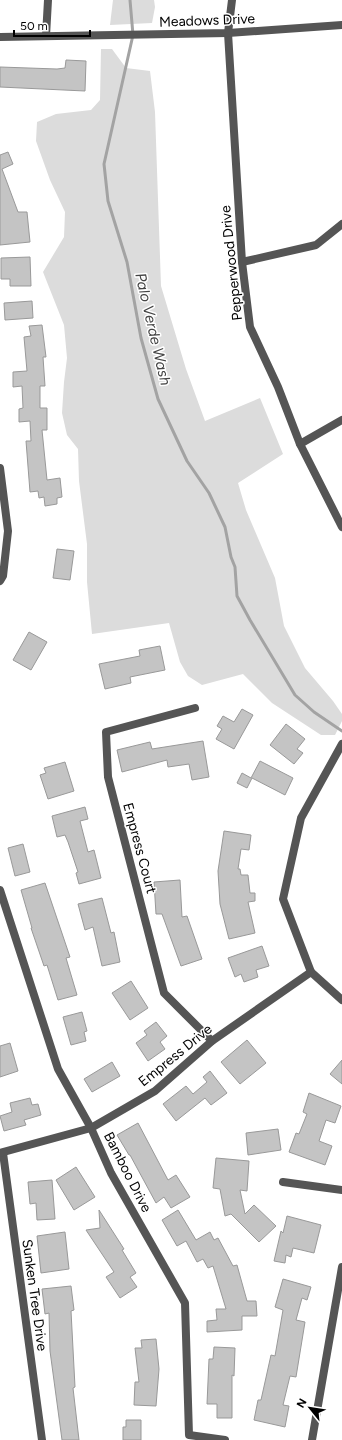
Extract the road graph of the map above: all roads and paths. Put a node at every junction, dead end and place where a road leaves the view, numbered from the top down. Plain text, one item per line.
1 (48, 0) edge
2 (232, 0) edge
3 (342, 26) edge
4 (228, 33) junction
5 (46, 36) junction
6 (0, 37) edge
7 (342, 224) edge
8 (242, 262) junction
9 (342, 420) edge
10 (300, 444) junction
11 (0, 468) edge
12 (342, 527) edge
13 (0, 581) edge
14 (195, 708) dead end
15 (342, 744) edge
16 (0, 890) edge
17 (311, 972) junction
18 (342, 1000) edge
19 (212, 1041) junction
20 (91, 1128) junction
21 (2, 1153) edge
22 (283, 1182) dead end
23 (342, 1190) edge
24 (342, 1267) edge
25 (42, 1440) edge
26 (225, 1440) edge
27 (312, 1440) edge

1 - 5 street
2 - 4 street, Pepperwood Drive
3 - 4 street, Meadows Drive
4 - 5 street, Meadows Drive
4 - 8 street, Pepperwood Drive
5 - 6 street, Meadows Drive
7 - 8 street
8 - 10 street, Pepperwood Drive
9 - 10 street
10 - 12 street, Pepperwood Drive
11 - 13 street
14 - 19 street, Empress Court
15 - 17 street
16 - 20 street, Bamboo Drive
17 - 18 street
17 - 19 street, Empress Drive
19 - 20 street, Empress Drive
20 - 21 street, Empress Drive
20 - 26 street, Bamboo Drive
21 - 25 street, Sunken Tree Drive
22 - 23 street
24 - 27 street

